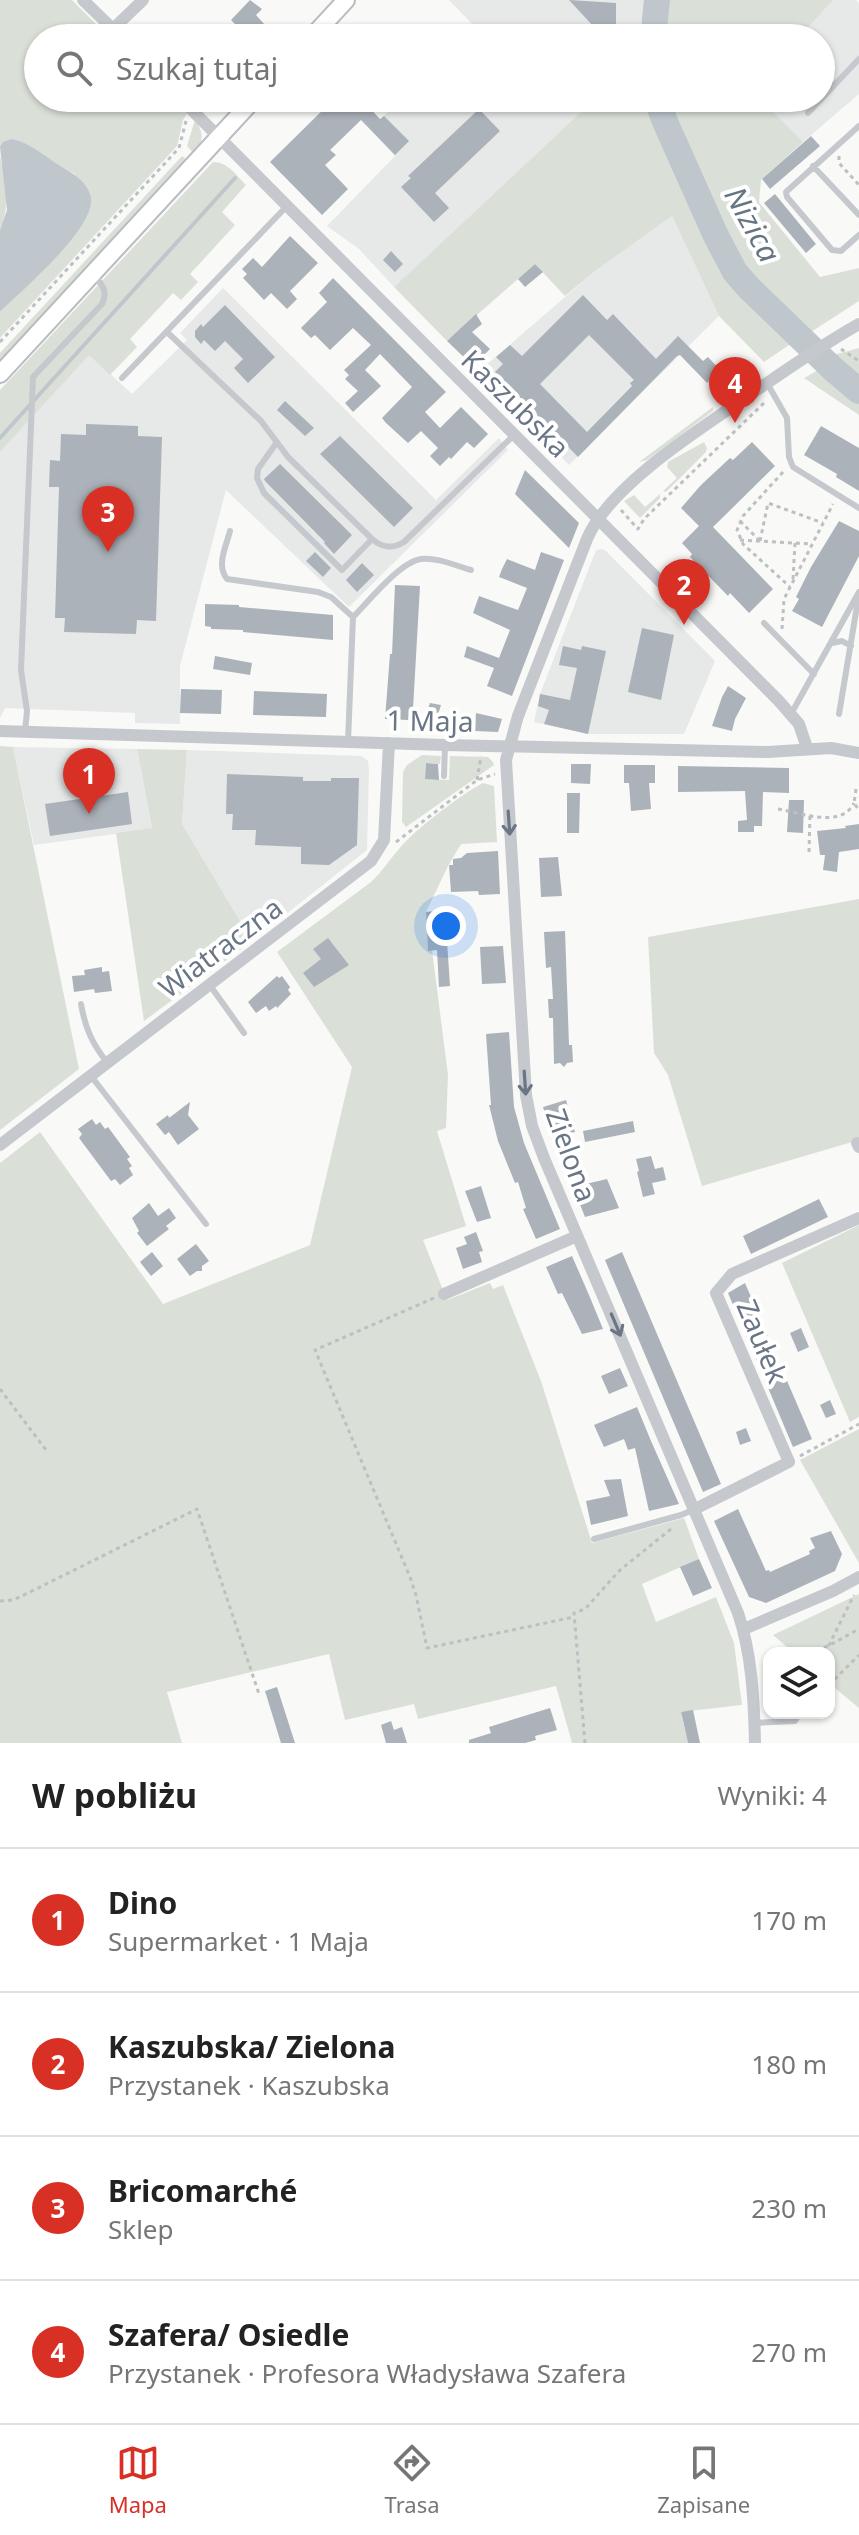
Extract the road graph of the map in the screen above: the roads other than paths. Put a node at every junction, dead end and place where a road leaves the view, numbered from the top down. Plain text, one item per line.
1 (83, 0) edge
2 (143, 0) edge
3 (346, 0) edge
4 (108, 24) edge
5 (125, 24) edge
6 (324, 24) edge
7 (859, 59) edge
8 (835, 84) edge
9 (194, 112) edge
10 (242, 112) edge
11 (859, 126) edge
12 (219, 138) junction
13 (813, 166) junction
14 (286, 207) junction
15 (859, 215) edge
16 (859, 235) edge
17 (93, 274) junction
18 (859, 324) edge
19 (167, 332) junction
20 (0, 374) edge
21 (122, 378) dead end
22 (771, 388) junction
23 (514, 435) junction
24 (277, 442) junction
25 (859, 508) edge
26 (598, 518) junction
27 (230, 531) dead end
28 (372, 539) junction
29 (471, 570) dead end
30 (353, 617) junction
31 (764, 623) dead end
32 (832, 643) junction
33 (851, 646) junction
34 (814, 674) junction
35 (791, 714) junction
36 (839, 714) dead end
37 (0, 731) edge
38 (25, 732) junction
39 (348, 742) junction
40 (389, 743) junction
41 (445, 745) junction
42 (508, 746) junction
43 (807, 748) junction
44 (859, 753) edge
45 (444, 776) dead end
46 (209, 984) junction
47 (81, 1004) dead end
48 (244, 1033) dead end
49 (107, 1062) junction
50 (90, 1075) junction
51 (0, 1145) edge
52 (859, 1218) edge
53 (206, 1224) dead end
54 (577, 1236) junction
55 (444, 1294) road end
56 (695, 1509) junction
57 (594, 1539) dead end
58 (859, 1577) edge
59 (744, 1629) junction
60 (796, 1719) edge
61 (754, 1723) junction
62 (755, 1743) edge

1 - 4 street
2 - 5 street
3 - 6 main road
7 - 8 lane
9 - 12 street, Kaszubska
10 - 12 main road
11 - 13 lane
12 - 14 street, Kaszubska
12 - 17 main road
13 - 15 lane
13 - 16 lane
14 - 19 lane
14 - 23 street, Kaszubska
17 - 20 main road
17 - 38 lane
18 - 22 street, Zielona
19 - 21 lane
19 - 24 lane
22 - 25 lane
22 - 26 street, Zielona
23 - 26 street, Kaszubska
23 - 28 lane
24 - 28 lane
24 - 28 lane
26 - 35 street, Kaszubska
26 - 42 street, Zielona
27 - 30 lane
29 - 30 lane
30 - 39 lane
31 - 34 lane
32 - 33 lane
32 - 33 lane
32 - 34 lane
33 - 36 lane
34 - 35 lane
35 - 43 street, Kaszubska
37 - 38 street, 1 Maja
38 - 39 street, 1 Maja
39 - 40 street, 1 Maja
40 - 41 street, 1 Maja
40 - 46 street, Wiatraczna
41 - 42 street, 1 Maja
41 - 45 lane
42 - 43 street, 1 Maja
42 -> 54 street, Zielona
43 - 44 street, 1 Maja
46 - 48 lane
46 - 49 street, Wiatraczna
47 - 49 lane
49 - 50 street, Wiatraczna
50 - 51 street, Wiatraczna
50 - 53 lane
52 - 56 street, Zaułek
54 - 55 street
54 -> 56 street, Zielona
56 - 57 lane
56 - 59 street, Zielona
58 - 59 street
59 - 61 street, Zielona
60 - 61 lane
61 - 62 street, Zielona

